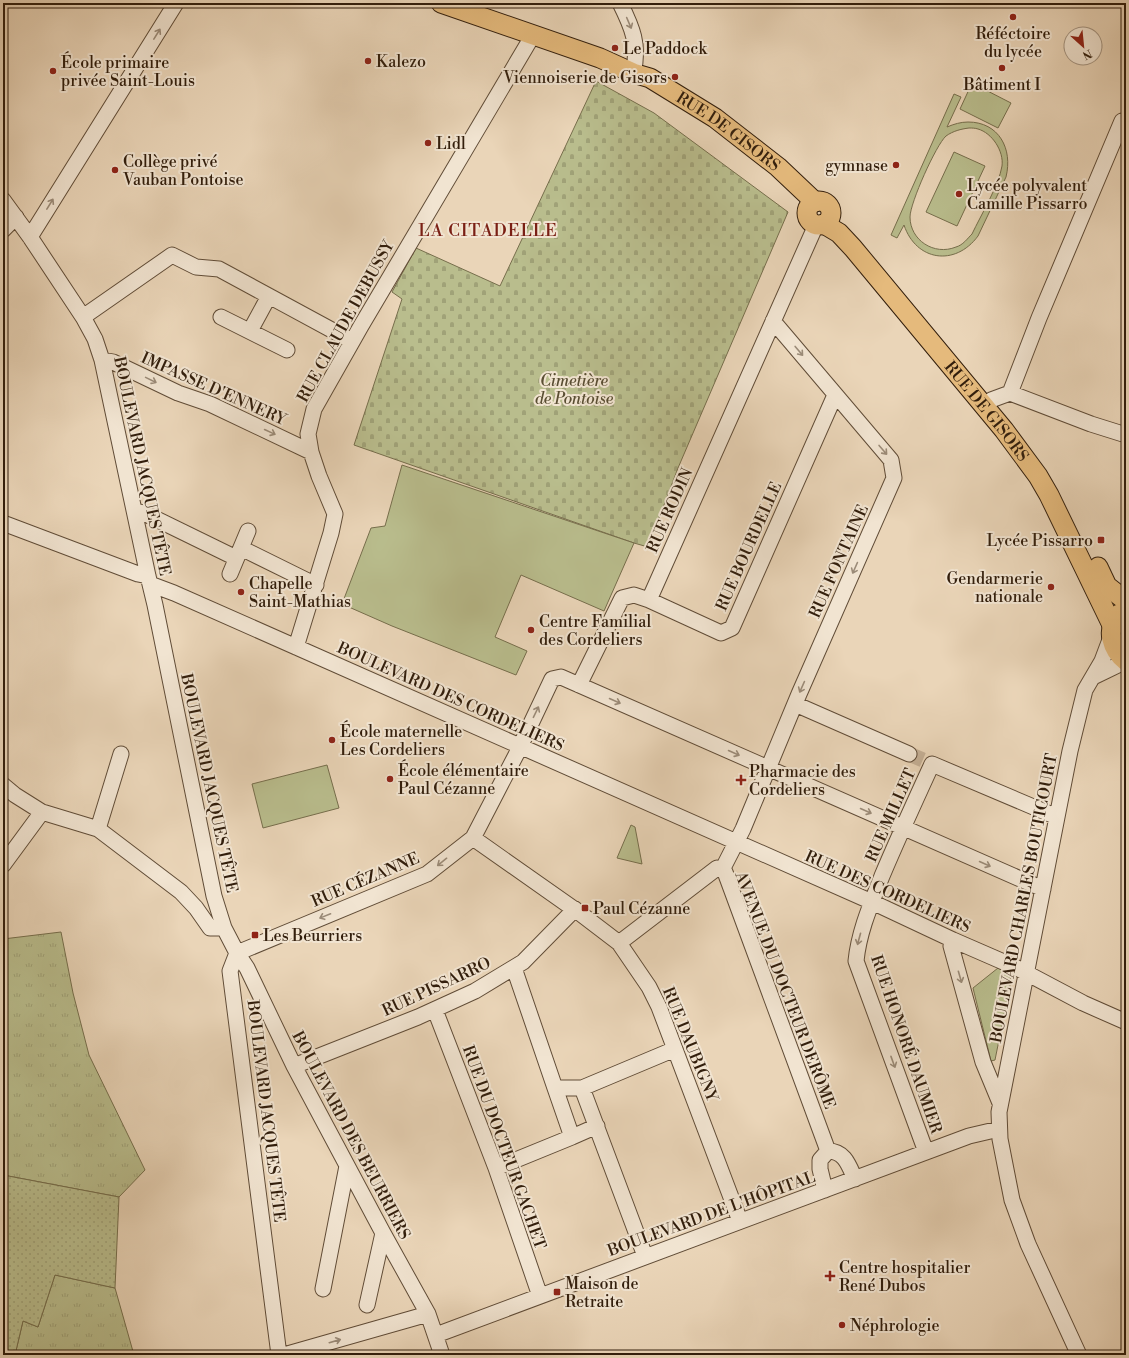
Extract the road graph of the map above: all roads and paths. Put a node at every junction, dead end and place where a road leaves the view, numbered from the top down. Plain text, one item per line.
1 (176, 3) edge
2 (441, 3) edge
3 (620, 3) edge
4 (533, 35) junction
5 (633, 73) junction
6 (1126, 122) edge
7 (3, 200) edge
8 (822, 216) junction
9 (16, 217) junction
10 (3, 230) edge
11 (30, 237) junction
12 (268, 296) junction
13 (83, 317) junction
14 (221, 317) dead end
15 (773, 321) junction
16 (250, 331) junction
17 (352, 341) junction
18 (287, 350) dead end
19 (102, 360) junction
20 (1010, 393) junction
21 (835, 395) junction
22 (991, 400) junction
23 (1126, 435) edge
24 (310, 452) junction
25 (135, 511) junction
26 (3, 523) edge
27 (248, 531) dead end
28 (239, 553) junction
29 (230, 574) dead end
30 (149, 580) junction
31 (316, 585) junction
32 (649, 600) junction
33 (1126, 601) edge
34 (1126, 608) edge
35 (1112, 631) junction
36 (296, 647) junction
37 (1126, 661) edge
38 (1093, 677) junction
39 (579, 685) junction
40 (795, 704) junction
41 (520, 747) junction
42 (121, 754) dead end
43 (909, 754) tunnel mouth
44 (768, 768) junction
45 (3, 785) edge
46 (42, 812) junction
47 (1057, 817) junction
48 (902, 827) junction
49 (98, 829) junction
50 (473, 838) junction
51 (736, 843) junction
52 (3, 865) edge
53 (722, 870) junction
54 (1043, 889) junction
55 (872, 902) junction
56 (575, 909) junction
57 (224, 928) junction
58 (953, 940) junction
59 (619, 943) junction
60 (236, 953) junction
61 (514, 968) junction
62 (1026, 972) junction
63 (435, 1010) junction
64 (1126, 1022) edge
65 (675, 1049) junction
66 (294, 1066) junction
67 (556, 1088) junction
68 (582, 1088) junction
69 (1000, 1103) junction
70 (597, 1126) junction
71 (999, 1129) junction
72 (572, 1137) junction
73 (828, 1151) junction
74 (926, 1152) junction
75 (347, 1166) junction
76 (496, 1168) junction
77 (855, 1179) junction
78 (825, 1190) junction
79 (740, 1221) junction
80 (383, 1233) junction
81 (645, 1256) junction
82 (323, 1289) dead end
83 (540, 1296) junction
84 (367, 1305) dead end
85 (428, 1314) junction
86 (436, 1335) junction
87 (280, 1355) edge
88 (284, 1355) edge
89 (442, 1355) edge
90 (1079, 1355) edge

11 -> 1 street
2 - 4 main road, RUE DE GISORS
3 -> 5 street
4 - 5 main road, RUE DE GISORS
4 - 17 street, RUE CLAUDE DEBUSSY
5 - 8 main road, RUE DE GISORS
6 - 20 street
7 - 9 street, BOULEVARD JACQUES TÊTE
8 - 15 street, RUE RODIN
8 - 22 main road, RUE DE GISORS
8 - 35 main road, RUE DE GISORS
9 - 10 street
9 - 11 street, BOULEVARD JACQUES TÊTE
11 - 13 street, BOULEVARD JACQUES TÊTE
12 - 13 street
12 - 16 street
12 - 17 street
13 - 19 street, BOULEVARD JACQUES TÊTE
14 - 16 street
15 -> 21 street, RUE FONTAINE
15 - 32 street, RUE RODIN
16 - 18 street
17 - 24 street, RUE CLAUDE DEBUSSY
19 -> 24 street, IMPASSE D'ENNERY
19 - 25 street, BOULEVARD JACQUES TÊTE
20 - 22 street
20 - 23 street
21 - 32 street, RUE BOURDELLE
21 -> 40 street, RUE FONTAINE
22 - 33 main road, RUE DE GISORS
24 - 31 street, RUE CLAUDE DEBUSSY
25 - 28 street
25 - 30 street, BOULEVARD JACQUES TÊTE
26 - 30 street, BOULEVARD DES CORDELIERS
27 - 28 street
28 - 29 street
28 - 31 street
30 - 36 street, BOULEVARD DES CORDELIERS
30 - 57 street, BOULEVARD JACQUES TÊTE
31 - 36 street, RUE CLAUDE DEBUSSY
32 - 39 street
34 - 35 main road
35 - 37 main road, RUE DE GISORS
35 - 38 street, BOULEVARD CHARLES BOUTICOURT
36 - 41 street, BOULEVARD DES CORDELIERS
37 - 38 street
38 - 47 street, BOULEVARD CHARLES BOUTICOURT
41 -> 39 street
39 -> 44 street
40 - 43 street
40 - 44 street, RUE FONTAINE
41 - 50 street, RUE CÉZANNE
41 - 51 street, BOULEVARD DES CORDELIERS
42 - 49 street
44 -> 48 street
44 - 51 street, RUE FONTAINE
45 - 46 street
46 - 49 street
46 - 52 street
47 - 48 street, RUE MILLET
47 - 54 street, BOULEVARD CHARLES BOUTICOURT
48 -> 54 street
48 - 55 street, RUE MILLET
49 - 57 street
50 - 56 street, RUE DAUBIGNY
50 -> 60 street, RUE CÉZANNE
51 - 53 street, AVENUE DU DOCTEUR DERÔME
51 - 55 street, RUE DES CORDELIERS
53 - 59 street
53 - 73 street, AVENUE DU DOCTEUR DERÔME
54 - 62 street, BOULEVARD CHARLES BOUTICOURT
55 - 58 street, RUE DES CORDELIERS
55 -> 74 street, RUE HONORÉ DAUMIER
56 - 59 street, RUE DAUBIGNY
56 - 61 street, RUE PISSARRO
57 - 60 street, BOULEVARD JACQUES TÊTE
58 - 62 street, RUE DES CORDELIERS
58 -> 69 street
59 - 65 street, RUE DAUBIGNY
60 - 66 street, BOULEVARD DES BEURRIERS
60 - 87 street, BOULEVARD JACQUES TÊTE
61 - 63 street, RUE PISSARRO
61 - 67 street
62 - 64 street, RUE DES CORDELIERS
62 - 69 street, BOULEVARD CHARLES BOUTICOURT
63 - 66 street, RUE PISSARRO
63 - 76 street, RUE DU DOCTEUR GACHET
65 - 68 street
65 - 79 street, RUE DAUBIGNY
66 - 75 street, BOULEVARD DES BEURRIERS
67 - 68 street
67 - 72 street
68 - 70 street
69 - 71 street, BOULEVARD CHARLES BOUTICOURT
70 - 72 street
70 - 81 street
71 - 74 street, BOULEVARD DE L'HÔPITAL
71 - 90 street, BOULEVARD CHARLES BOUTICOURT
72 - 76 street
73 - 77 street
73 - 78 street
74 - 77 street, BOULEVARD DE L'HÔPITAL
75 - 80 street, BOULEVARD DES BEURRIERS
75 - 82 street
76 - 83 street, RUE DU DOCTEUR GACHET
77 - 78 street, BOULEVARD DE L'HÔPITAL
78 - 79 street, BOULEVARD DE L'HÔPITAL
79 - 81 street, BOULEVARD DE L'HÔPITAL
80 - 84 street
80 - 85 street, BOULEVARD DES BEURRIERS
81 - 83 street, BOULEVARD DE L'HÔPITAL
83 - 86 street, BOULEVARD DE L'HÔPITAL
85 - 86 street, BOULEVARD DES BEURRIERS
88 -> 85 street
86 - 89 street, BOULEVARD DES BEURRIERS

